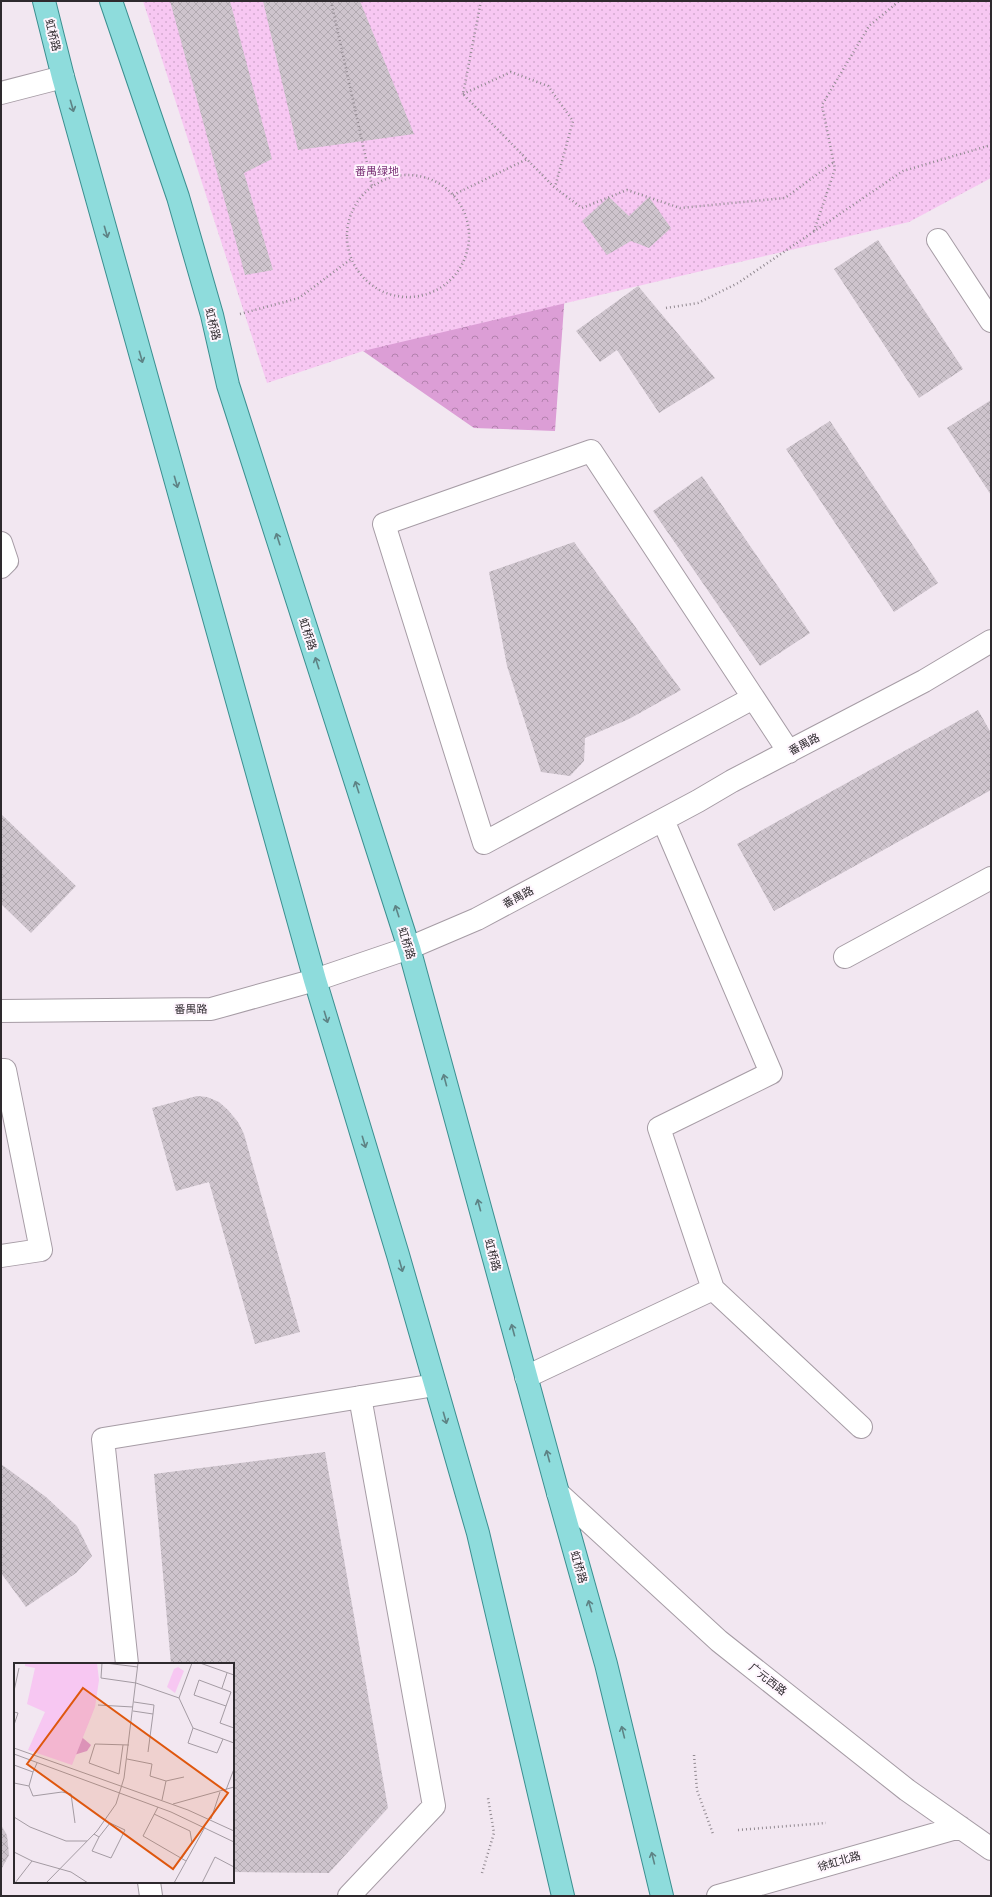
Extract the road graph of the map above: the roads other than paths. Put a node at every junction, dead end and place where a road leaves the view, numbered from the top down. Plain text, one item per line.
1 (44, 1) edge
2 (111, 1) edge
3 (63, 77) junction
4 (1, 93) edge
5 (938, 240) dead end
6 (991, 321) edge
7 (1, 543) edge
8 (1, 567) edge
9 (991, 642) edge
10 (753, 698) junction
11 (789, 752) junction
12 (663, 820) junction
13 (991, 878) edge
14 (409, 948) junction
15 (844, 957) dead end
16 (315, 980) junction
17 (1, 1010) edge
18 (1, 1070) edge
19 (1, 1256) edge
20 (713, 1289) junction
21 (526, 1377) junction
22 (435, 1385) junction
23 (360, 1397) junction
24 (861, 1427) dead end
25 (558, 1494) junction
26 (127, 1663) edge
27 (960, 1827) junction
28 (991, 1849) edge
29 (149, 1883) edge
30 (151, 1896) edge
31 (349, 1896) edge
32 (563, 1896) edge
33 (662, 1896) edge
34 (718, 1896) edge

1 - 3 main road, 虹桥路
14 -> 2 main road, 虹桥路
3 - 4 street
3 -> 16 main road, 虹桥路
5 - 6 street
7 - 8 street
9 - 11 street, 番禺路
10 - 10 street
10 - 11 street
11 - 12 street, 番禺路
12 - 14 street, 番禺路
12 - 20 street
13 - 15 street
14 - 16 street, 番禺路
21 -> 14 main road, 虹桥路
16 - 17 street, 番禺路
16 -> 22 main road, 虹桥路
18 - 19 street
20 - 21 street
20 - 24 street
25 -> 21 main road, 虹桥路
22 - 23 street
22 -> 32 main road, 虹桥路
23 - 26 street
23 - 31 street
25 - 27 street, 广元西路
33 -> 25 main road, 虹桥路
27 - 28 street, 广元西路
27 - 34 street, 徐虹北路
29 - 30 street

